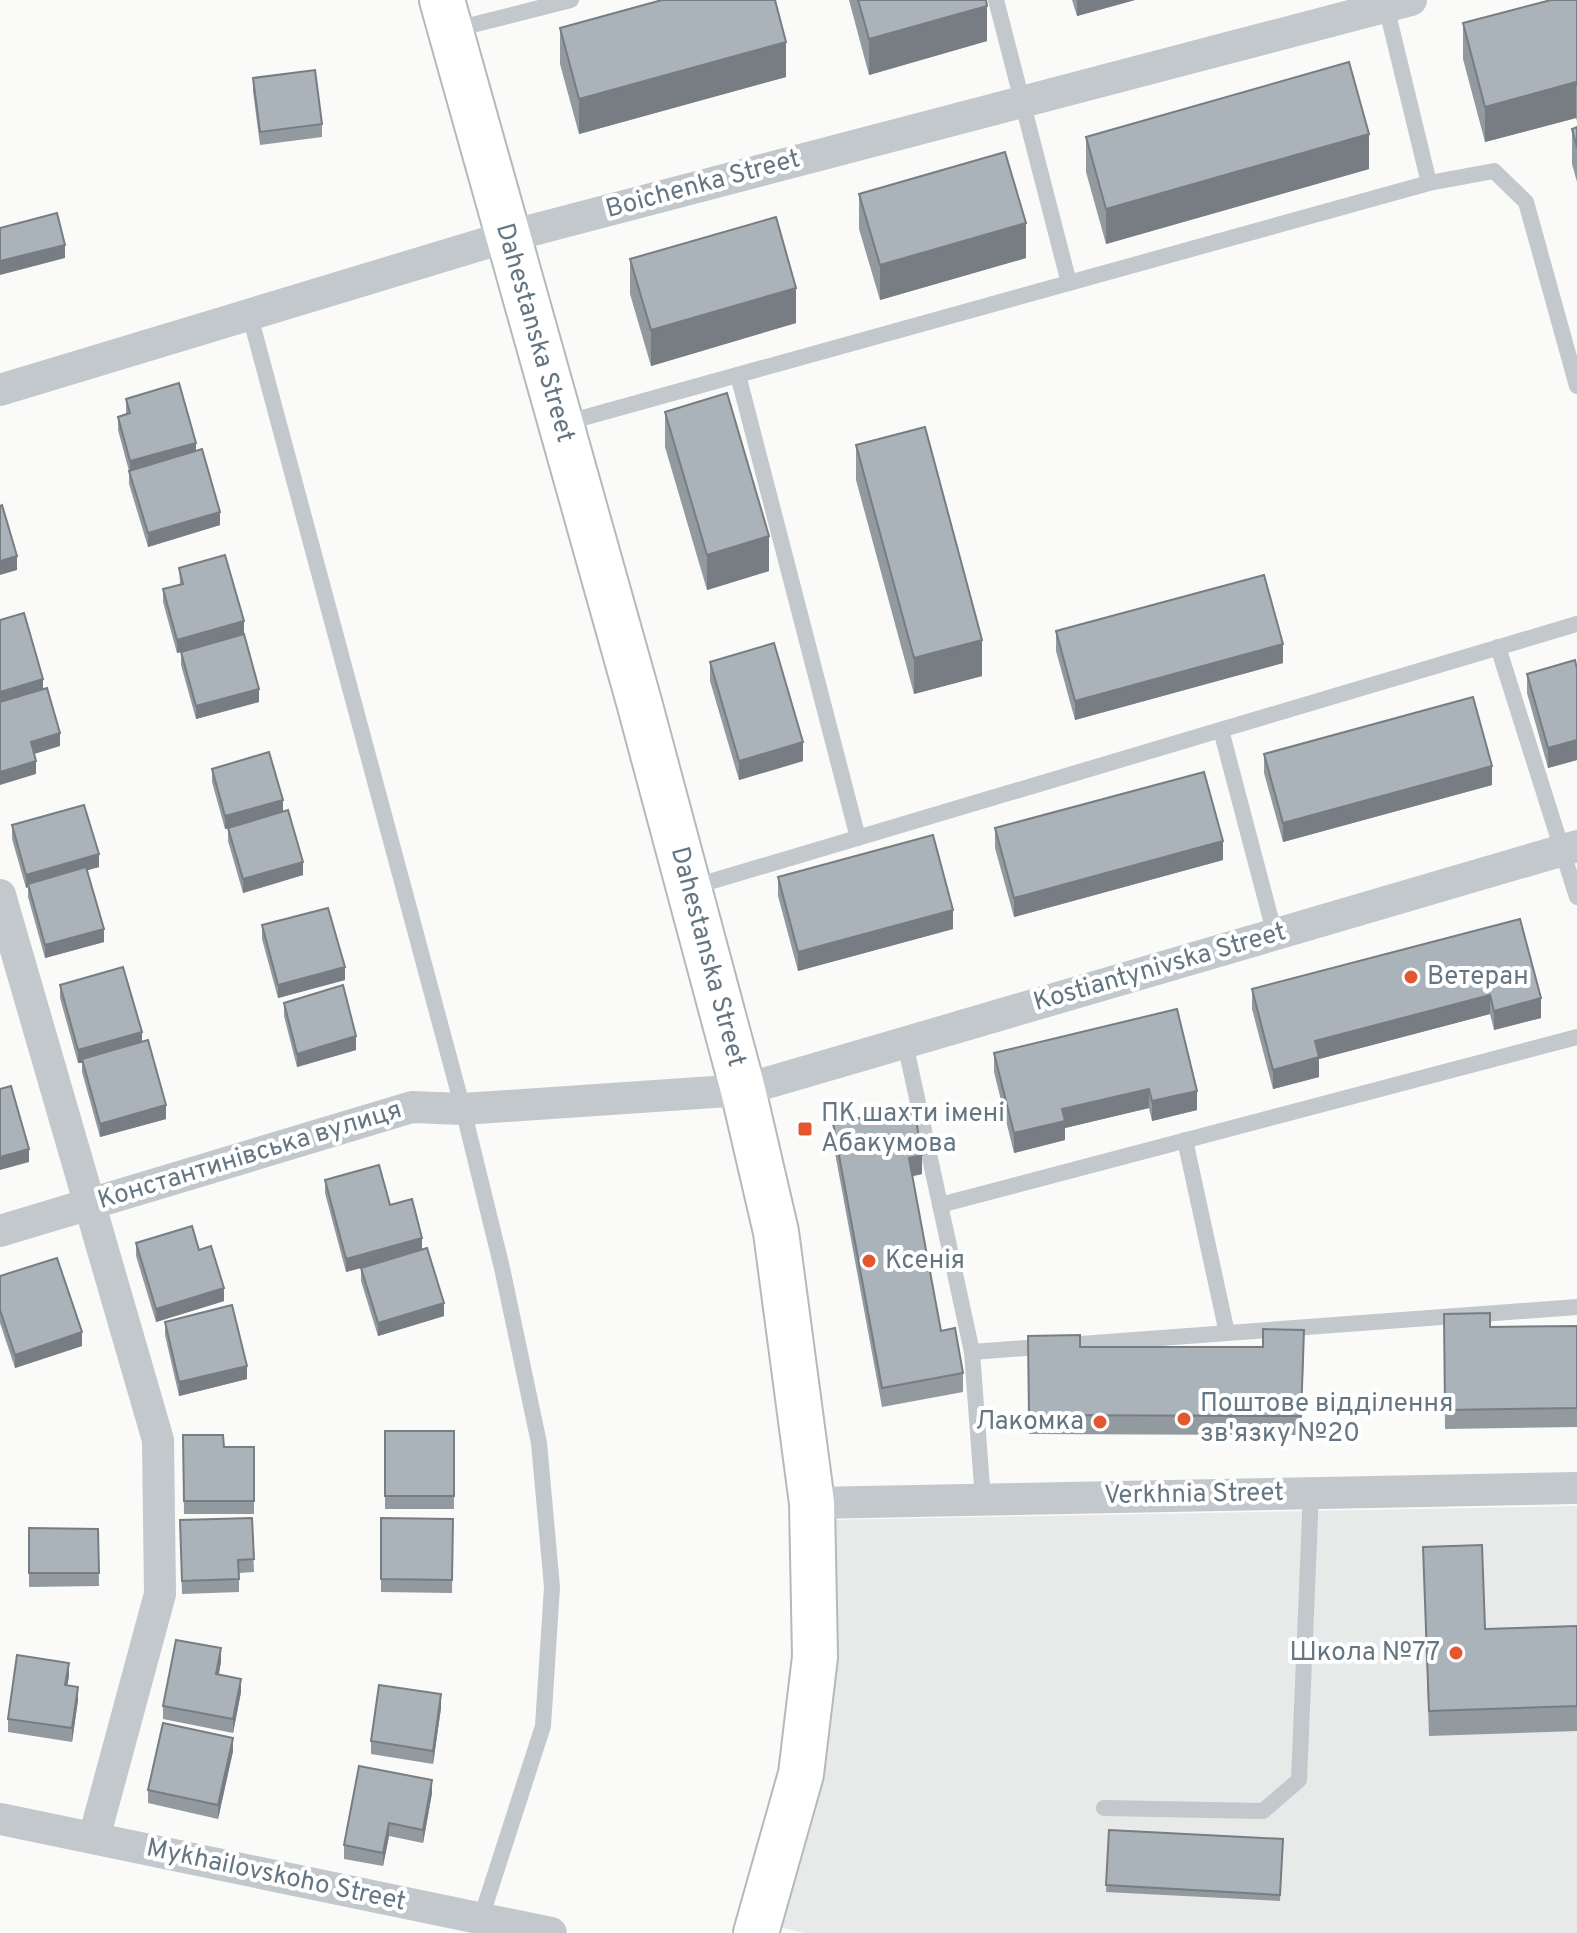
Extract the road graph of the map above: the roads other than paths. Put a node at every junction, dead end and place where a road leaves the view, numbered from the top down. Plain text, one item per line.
1 (571, 0) edge
2 (996, 0) edge
3 (1399, 3) edge
4 (446, 15) edge
5 (1023, 102) junction
6 (1429, 183) junction
7 (506, 237) junction
8 (1069, 283) junction
9 (250, 316) junction
10 (738, 375) junction
11 (1577, 386) edge
12 (0, 390) edge
13 (560, 425) junction
14 (1577, 624) edge
15 (1498, 647) junction
16 (1221, 730) junction
17 (858, 838) junction
18 (1570, 848) edge
19 (688, 888) junction
20 (0, 895) edge
21 (1577, 897) edge
22 (1275, 935) junction
23 (1577, 1037) edge
24 (905, 1043) junction
25 (743, 1090) junction
26 (463, 1109) junction
27 (1185, 1140) junction
28 (91, 1203) junction
29 (940, 1205) junction
30 (0, 1231) edge
31 (1577, 1307) edge
32 (1227, 1333) junction
33 (972, 1352) junction
34 (1577, 1488) edge
35 (1311, 1493) junction
36 (983, 1500) junction
37 (812, 1503) junction
38 (1104, 1808) dead end
39 (0, 1819) edge
40 (94, 1838) junction
41 (481, 1918) junction
42 (551, 1933) edge
43 (756, 1933) edge

1 - 4 lane
2 - 5 lane
3 - 5 street, Boichenka Street
3 - 6 lane
4 - 7 street, Dahestanska Street
5 - 7 street, Boichenka Street
5 - 8 lane
6 - 8 lane
6 - 11 lane
7 - 9 street, Boichenka Street
7 - 13 street, Dahestanska Street
8 - 10 lane
9 - 12 street, Boichenka Street
9 - 26 lane
10 - 13 lane
10 - 17 lane
13 - 19 street, Dahestanska Street
14 - 15 lane
15 - 16 lane
15 - 18 lane
16 - 17 lane
16 - 22 lane
17 - 19 lane
18 - 21 lane
18 - 22 street, Kostiantynivska Street
19 - 25 street, Dahestanska Street
20 - 28 street
22 - 24 street, Kostiantynivska Street
23 - 27 lane
24 - 25 street, Kostiantynivska Street
24 - 29 lane
25 - 26 street, Константинівська вулиця
25 - 37 street, Dahestanska Street
26 - 28 street, Константинівська вулиця
26 - 41 lane
27 - 29 lane
27 - 32 lane
28 - 30 street, Константинівська вулиця
28 - 40 street
29 - 33 lane
31 - 32 lane
32 - 33 lane
33 - 36 lane
34 - 35 street, Verkhnia Street
35 - 36 street, Verkhnia Street
35 - 38 lane
36 - 37 street, Verkhnia Street
37 - 43 street, Dahestanska Street
39 - 40 street, Mykhailovskoho Street
40 - 41 street, Mykhailovskoho Street
41 - 42 street, Mykhailovskoho Street

